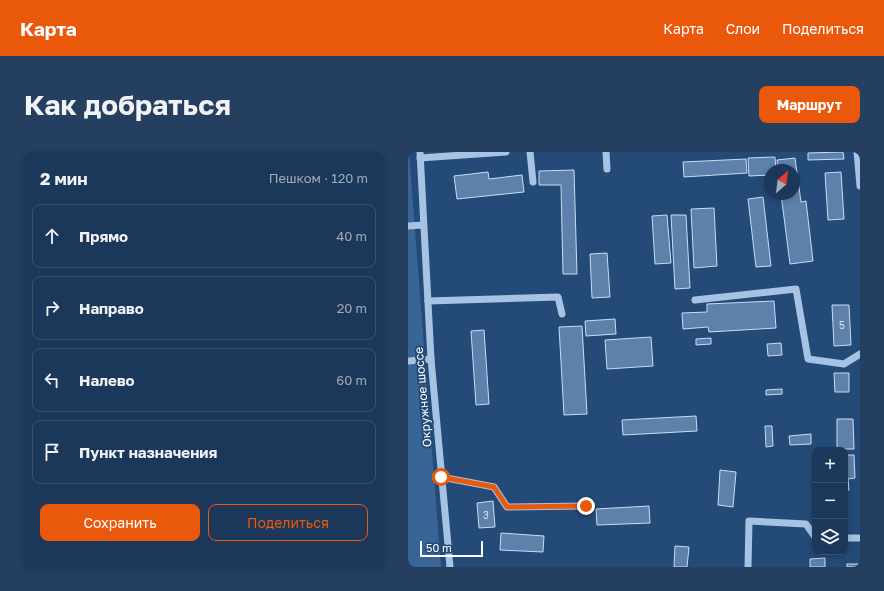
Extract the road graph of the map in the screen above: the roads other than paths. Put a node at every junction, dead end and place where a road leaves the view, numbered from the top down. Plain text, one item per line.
1 (506, 152) edge
2 (530, 152) edge
3 (606, 152) edge
4 (857, 152) edge
5 (420, 155) edge
6 (859, 166) edge
7 (607, 169) dead end
8 (533, 182) dead end
9 (860, 186) edge
10 (423, 225) junction
11 (408, 226) edge
12 (695, 300) dead end
13 (428, 301) junction
14 (562, 314) dead end
15 (860, 354) edge
16 (431, 359) junction
17 (408, 361) edge
18 (441, 477) junction
19 (586, 506) dead end
20 (812, 533) edge
21 (848, 538) edge
22 (860, 538) edge
23 (450, 567) edge
24 (748, 567) edge

1 - 5 street
2 - 8 street
3 - 7 street
4 - 6 street
5 - 10 street, Окружное шоссе
6 - 9 street
10 - 11 street
10 - 13 street, Окружное шоссе
12 - 15 street
13 - 14 street
13 - 16 street, Окружное шоссе
16 - 17 street
16 - 18 street, Окружное шоссе
18 - 19 street
18 - 23 street, Окружное шоссе
20 - 24 street
21 - 22 street

